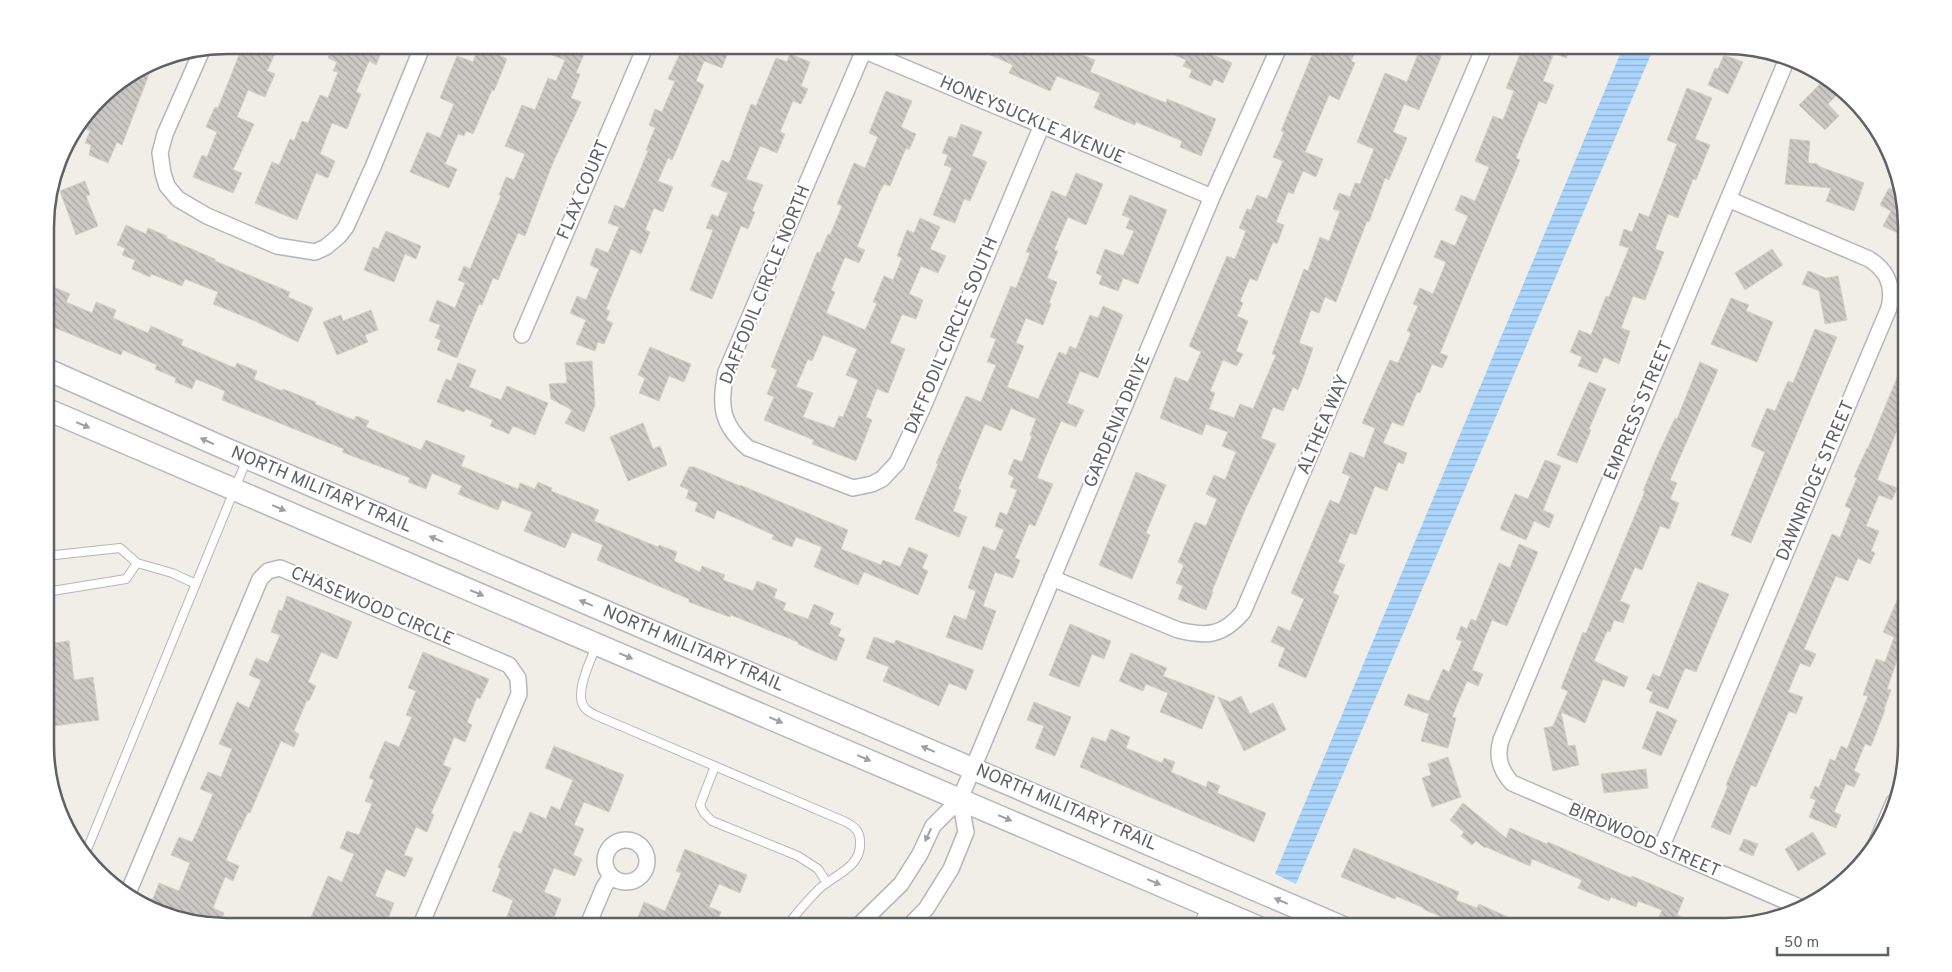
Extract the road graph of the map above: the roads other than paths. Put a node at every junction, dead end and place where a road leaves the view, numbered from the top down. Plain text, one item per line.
1 (419, 54) edge
2 (642, 54) edge
3 (855, 54) edge
4 (871, 54) edge
5 (1276, 54) edge
6 (1481, 54) edge
7 (199, 56) edge
8 (1785, 65) edge
9 (1042, 125) junction
10 (1212, 197) junction
11 (1728, 199) junction
12 (522, 335) dead end
13 (54, 373) edge
14 (54, 412) edge
15 (248, 458) junction
16 (817, 475) joint
17 (234, 489) junction
18 (54, 555) edge
19 (137, 563) junction
20 (1052, 578) junction
21 (196, 584) junction
22 (54, 591) edge
23 (597, 644) junction
24 (1499, 765) joint
25 (715, 766) junction
26 (973, 768) junction
27 (960, 799) junction
28 (1661, 848) junction
29 (87, 849) edge
30 (611, 876) dead end
31 (827, 883) junction
32 (130, 889) edge
33 (1792, 904) edge
34 (1207, 905) junction
35 (424, 918) edge
36 (591, 918) edge
37 (793, 918) edge
38 (866, 918) edge
39 (917, 918) edge
40 (1201, 918) edge
41 (1237, 918) edge
42 (1321, 918) edge

1 - 7 street
2 - 12 street, FLAX COURT
3 - 16 street, DAFFODIL CIRCLE NORTH
4 - 9 street, HONEYSUCKLE AVENUE
5 - 10 street, GARDENIA DRIVE
6 - 20 street, ALTHEA WAY
8 - 11 street, EMPRESS STREET
9 - 10 street, HONEYSUCKLE AVENUE
9 - 16 street, DAFFODIL CIRCLE SOUTH
10 - 20 street, GARDENIA DRIVE
11 - 24 street, EMPRESS STREET
11 - 28 street, DAWNRIDGE STREET
15 -> 13 main road, NORTH MILITARY TRAIL
14 -> 17 main road, NORTH MILITARY TRAIL
15 - 17 lane
26 -> 15 main road, NORTH MILITARY TRAIL
17 - 21 lane
17 -> 23 main road, NORTH MILITARY TRAIL
18 - 19 lane
19 - 21 lane
19 - 22 lane
20 - 26 street, GARDENIA DRIVE
21 - 29 lane
23 - 25 lane
23 -> 27 main road, NORTH MILITARY TRAIL
24 - 28 street, BIRDWOOD STREET
25 - 31 lane
25 - 31 lane
26 - 27 street, GARDENIA DRIVE
42 -> 26 main road, NORTH MILITARY TRAIL
27 -> 34 main road, NORTH MILITARY TRAIL
27 -> 38 street, GARDENIA DRIVE
27 - 39 street
28 - 33 street, BIRDWOOD STREET
30 - 36 street
31 - 37 lane
32 - 35 street, CHASEWOOD CIRCLE
34 - 40 lane
34 - 41 main road, NORTH MILITARY TRAIL

